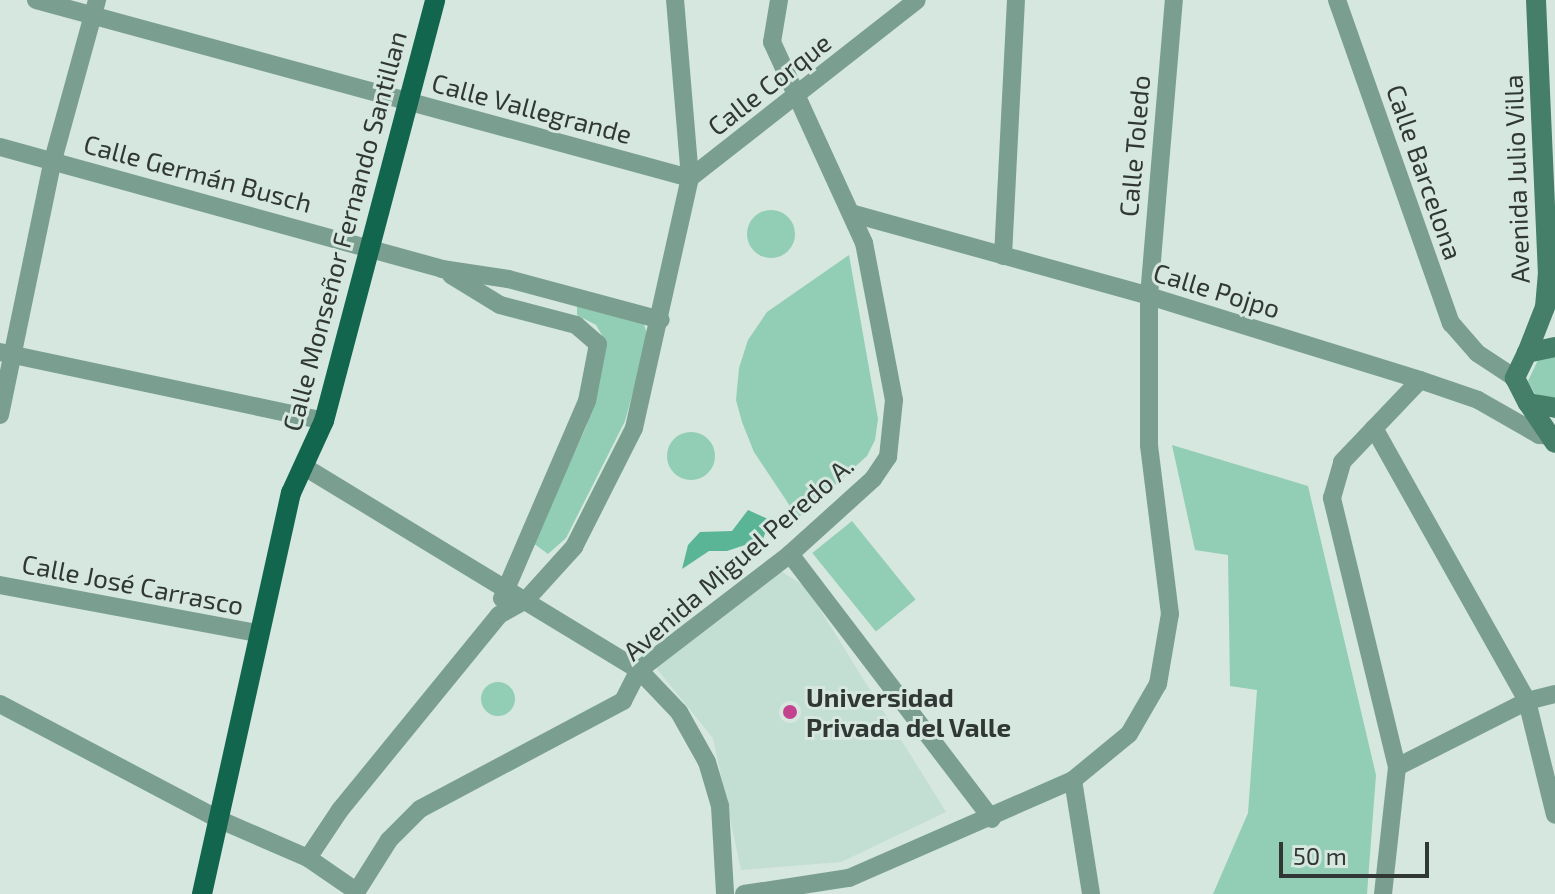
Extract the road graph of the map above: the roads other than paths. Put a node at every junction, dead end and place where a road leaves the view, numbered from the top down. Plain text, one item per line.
1 (36, 0) edge
2 (435, 0) edge
3 (675, 0) edge
4 (779, 0) edge
5 (917, 0) edge
6 (1016, 0) edge
7 (1174, 0) edge
8 (1337, 0) edge
9 (1536, 0) edge
10 (95, 8) edge
11 (797, 95) junction
12 (407, 101) junction
13 (0, 147) edge
14 (53, 160) junction
15 (690, 178) junction
16 (854, 214) junction
17 (368, 248) junction
18 (1003, 256) junction
19 (442, 269) junction
20 (1149, 296) junction
21 (661, 320) junction
22 (1555, 347) edge
23 (7, 353) edge
24 (1521, 364) junction
25 (1420, 380) junction
26 (1528, 403) junction
27 (1555, 408) edge
28 (0, 415) edge
29 (324, 421) junction
30 (1374, 428) junction
31 (1554, 439) edge
32 (303, 466) junction
33 (790, 554) junction
34 (0, 585) edge
35 (504, 587) junction
36 (526, 600) junction
37 (499, 615) junction
38 (257, 633) junction
39 (639, 670) junction
40 (1555, 694) edge
41 (1527, 701) junction
42 (0, 704) edge
43 (1397, 767) junction
44 (1073, 780) junction
45 (1555, 815) edge
46 (218, 819) junction
47 (992, 819) junction
48 (308, 858) junction
49 (864, 872) junction
50 (356, 893) edge
51 (202, 894) edge
52 (725, 894) edge
53 (744, 894) edge
54 (861, 894) edge
55 (1091, 894) edge
56 (1383, 894) edge

1 - 10 street, Calle Vallegrande
2 - 12 main road, Calle Monseñor Fernando Santillan
3 - 15 street
4 - 11 street, Avenida Miguel Peredo A.
5 - 11 street, Calle Corque
6 - 18 street
7 - 20 street, Calle Toledo
8 - 24 street, Calle Barcelona
9 - 24 street, Avenida Julio Villa
10 - 12 street, Calle Vallegrande
10 - 14 street
11 - 15 street, Calle Corque
11 - 16 street, Avenida Miguel Peredo A.
12 - 15 street, Calle Vallegrande
12 - 17 main road, Calle Monseñor Fernando Santillan
13 - 14 street, Calle Germán Busch
14 - 17 street, Calle Germán Busch
14 - 23 street
15 - 21 street
16 - 18 street, Calle Pojpo
16 - 33 street, Avenida Miguel Peredo A.
17 - 19 street, Calle Germán Busch
17 - 29 main road, Calle Monseñor Fernando Santillan
18 - 20 street, Calle Pojpo
19 - 21 street, Calle Germán Busch
19 - 35 street
20 - 25 street, Calle Pojpo
20 - 44 street, Calle Toledo
21 - 36 street
22 - 24 street
23 - 28 street
23 - 29 street
24 - 26 street
25 - 30 street
25 - 31 street, Calle Pojpo
26 - 27 street
26 - 31 street
29 - 32 main road, Calle Monseñor Fernando Santillan
30 - 41 street
30 - 43 street
32 - 35 street
32 - 38 main road, Calle Monseñor Fernando Santillan
33 - 39 street, Avenida Miguel Peredo A.
33 - 47 street
34 - 38 street, Calle José Carrasco
35 - 36 street
35 - 37 street
36 - 37 street
36 - 39 street
37 - 48 street
38 - 46 main road, Calle Monseñor Fernando Santillan
39 - 50 street, Avenida Miguel Peredo A.
39 - 52 street
40 - 41 street
41 - 43 street
41 - 45 street
42 - 46 street
43 - 56 street
44 - 47 street, Calle Toledo
44 - 55 street
46 - 48 street
46 - 51 main road, Calle Monseñor Fernando Santillan
47 - 49 street, Calle Toledo
48 - 50 street
49 - 53 street, Calle Toledo
49 - 54 street

